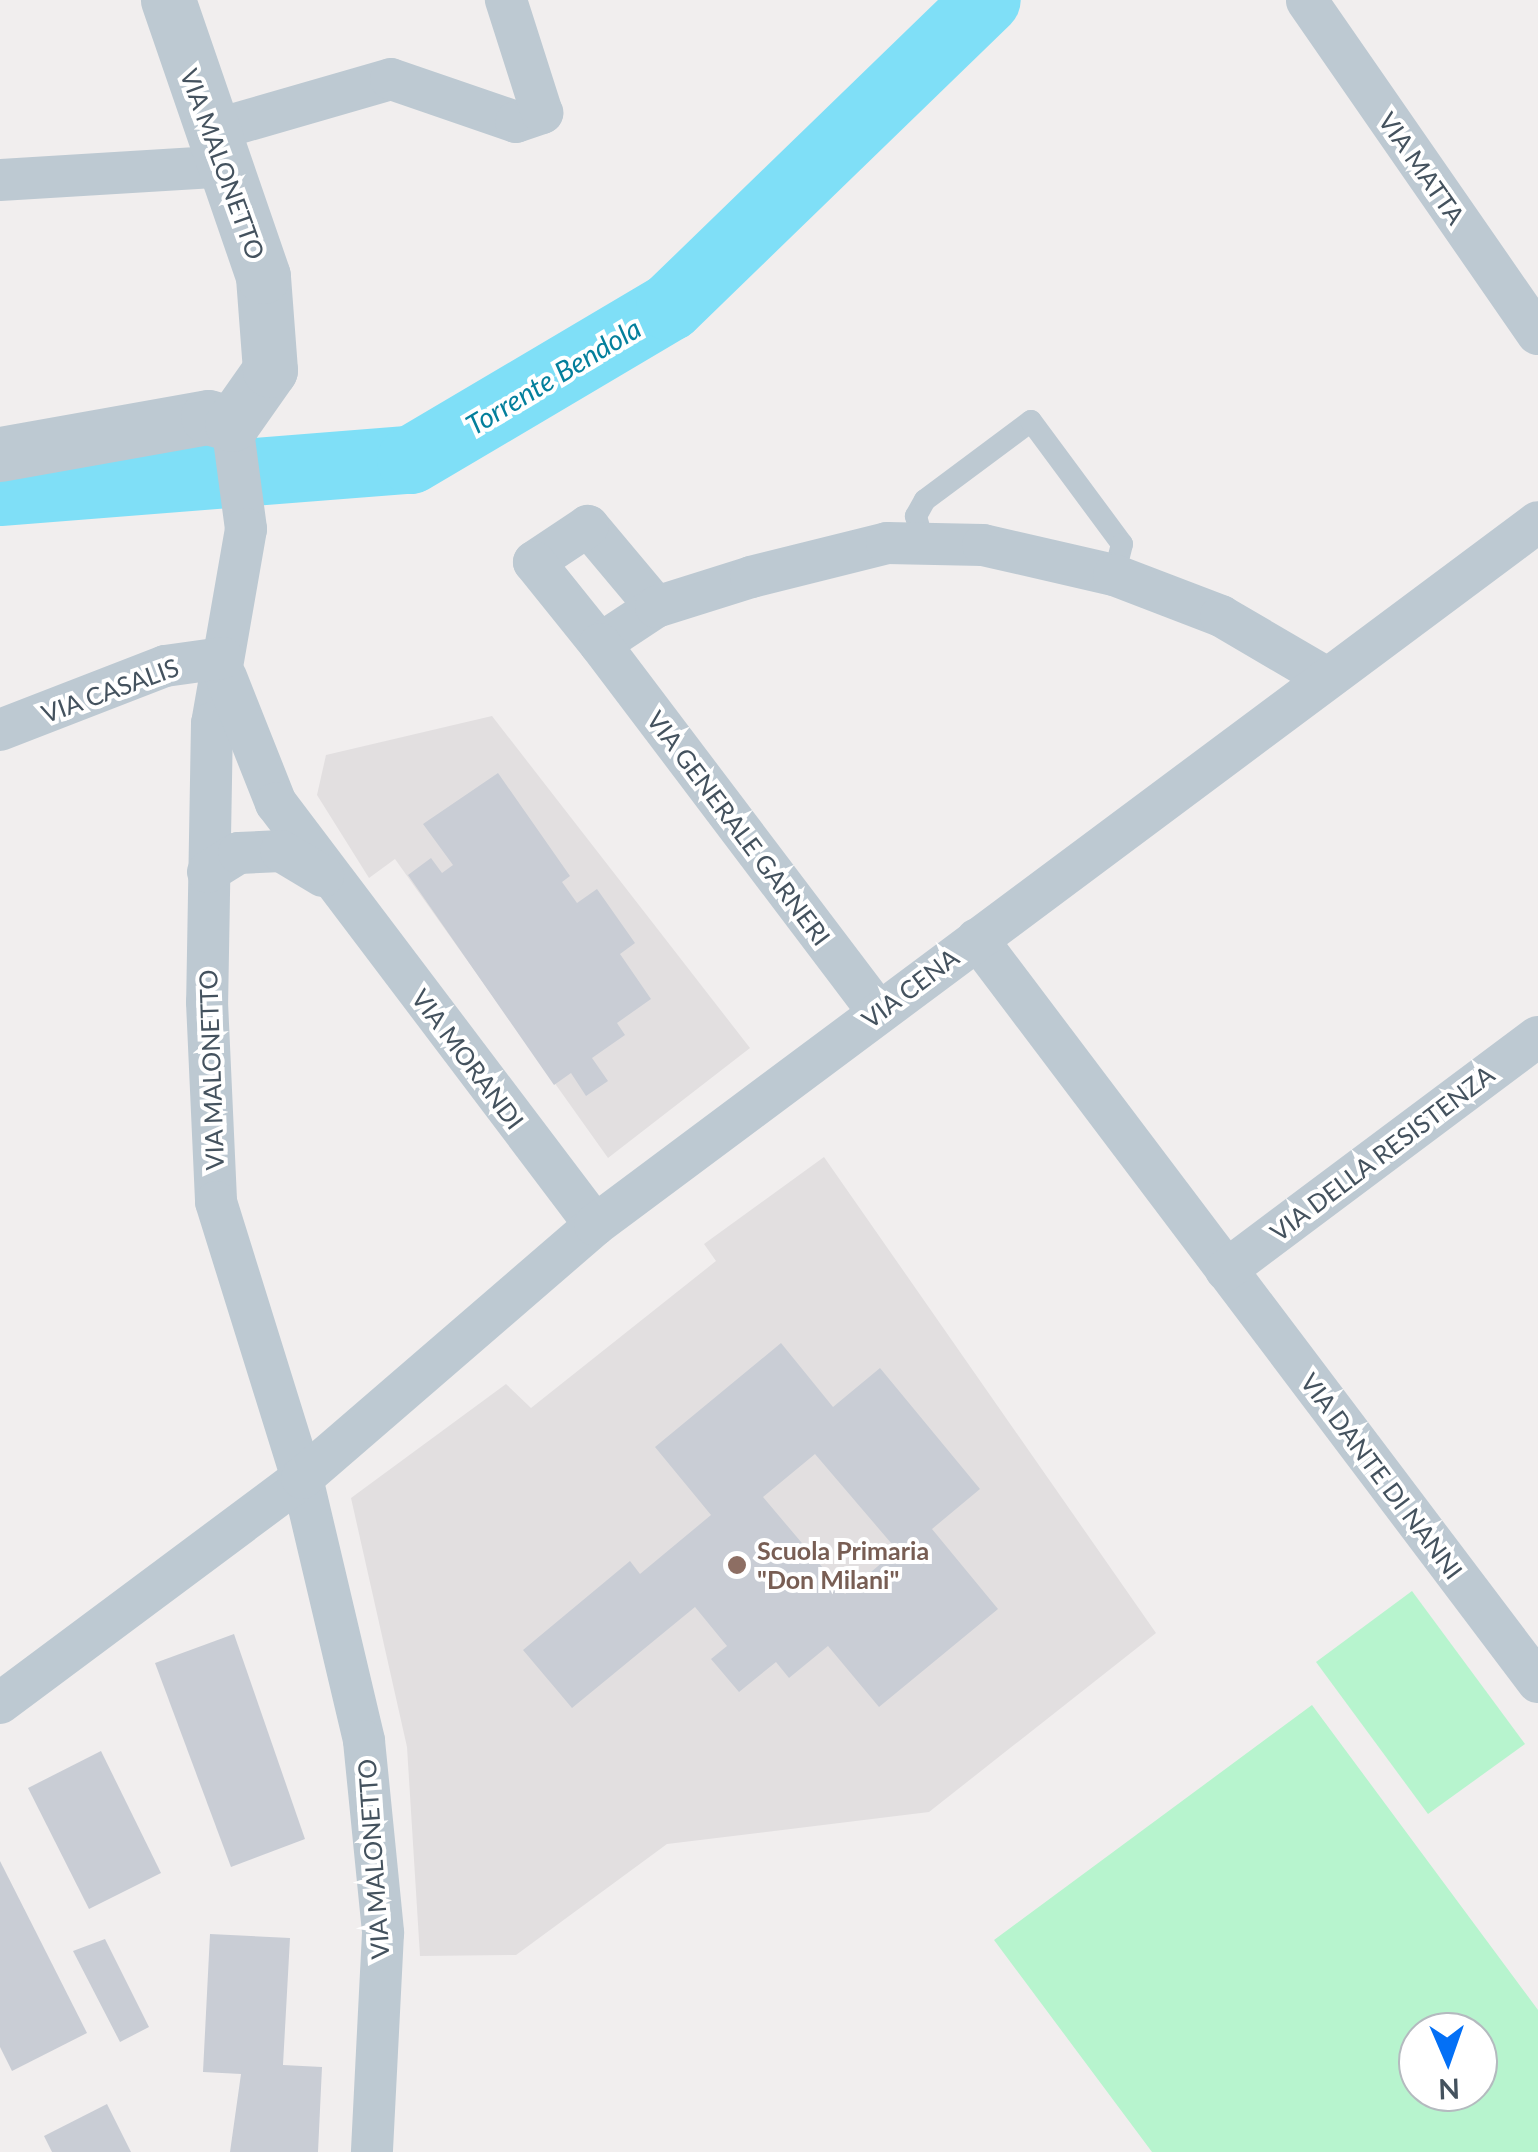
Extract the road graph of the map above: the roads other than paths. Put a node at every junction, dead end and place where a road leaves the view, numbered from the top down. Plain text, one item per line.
1 (168, 0) edge
2 (506, 0) edge
3 (1307, 1) edge
4 (218, 148) junction
5 (0, 180) edge
6 (1538, 334) edge
7 (234, 435) junction
8 (0, 454) edge
9 (1538, 522) edge
10 (923, 540) junction
11 (1114, 574) junction
12 (656, 608) junction
13 (600, 644) junction
14 (222, 658) junction
15 (1324, 677) junction
16 (0, 730) edge
17 (208, 872) junction
18 (342, 894) junction
19 (976, 938) junction
20 (878, 1012) junction
21 (1538, 1037) edge
22 (594, 1225) junction
23 (1226, 1270) junction
24 (302, 1478) junction
25 (1538, 1682) edge
26 (0, 1702) edge
27 (372, 2152) edge

1 - 4 street, VIA MALONETTO
2 - 4 street
3 - 6 street, VIA MATTA
4 - 5 street
4 - 7 street, VIA MALONETTO
7 - 8 street
7 - 14 street, VIA MALONETTO
9 - 15 street, VIA CENA
10 - 11 street
10 - 11 lane
10 - 12 street
11 - 15 street
12 - 13 street
12 - 13 street, VIA GENERALE GARNERI
13 - 20 street, VIA GENERALE GARNERI
14 - 16 street, VIA CASALIS
14 - 17 street, VIA MALONETTO
14 - 18 street, VIA MORANDI
15 - 19 street, VIA CENA
17 - 18 street, VIA MORANDI
17 - 24 street, VIA MALONETTO
18 - 22 street, VIA MORANDI
19 - 20 street, VIA CENA
19 - 23 street, VIA DANTE DI NANNI
20 - 22 street, VIA CENA
21 - 23 street, VIA DELLA RESISTENZA
22 - 24 street, VIA CENA
23 - 25 street, VIA DANTE DI NANNI
24 - 26 street, VIA CENA
24 - 27 street, VIA MALONETTO

